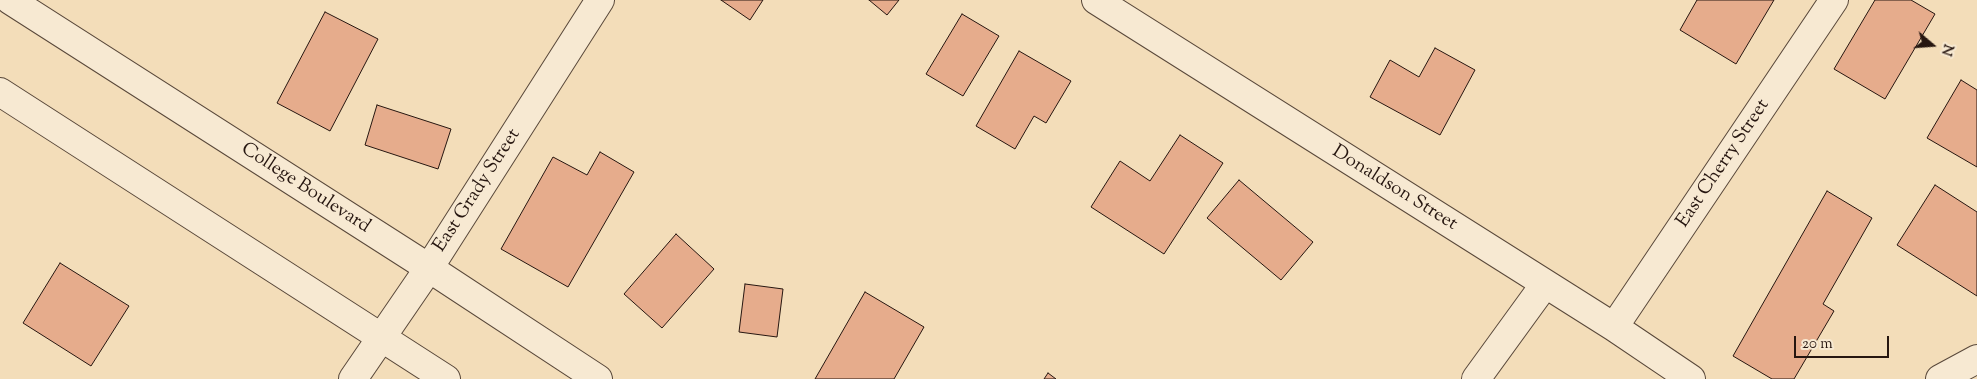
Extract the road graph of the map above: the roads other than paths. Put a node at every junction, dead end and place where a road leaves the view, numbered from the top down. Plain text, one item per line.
1 (10, 0) edge
2 (1096, 0) edge
3 (1834, 0) edge
4 (596, 1) edge
5 (0, 92) edge
6 (429, 268) junction
7 (1546, 284) junction
8 (1614, 327) junction
9 (380, 337) junction
10 (1977, 359) edge
11 (353, 379) edge
12 (446, 379) edge
13 (598, 379) edge
14 (1476, 379) edge
15 (1691, 379) edge
16 (1940, 379) edge

1 - 6 street, College Boulevard
2 - 7 street, Donaldson Street
3 - 8 street, East Cherry Street
4 - 6 street, East Grady Street
5 - 9 street
6 - 9 street, East Grady Street
6 - 13 street, College Boulevard
7 - 8 street, Donaldson Street
7 - 14 street
8 - 15 street, Donaldson Street
9 - 11 street, East Grady Street
9 - 12 street
10 - 16 street

